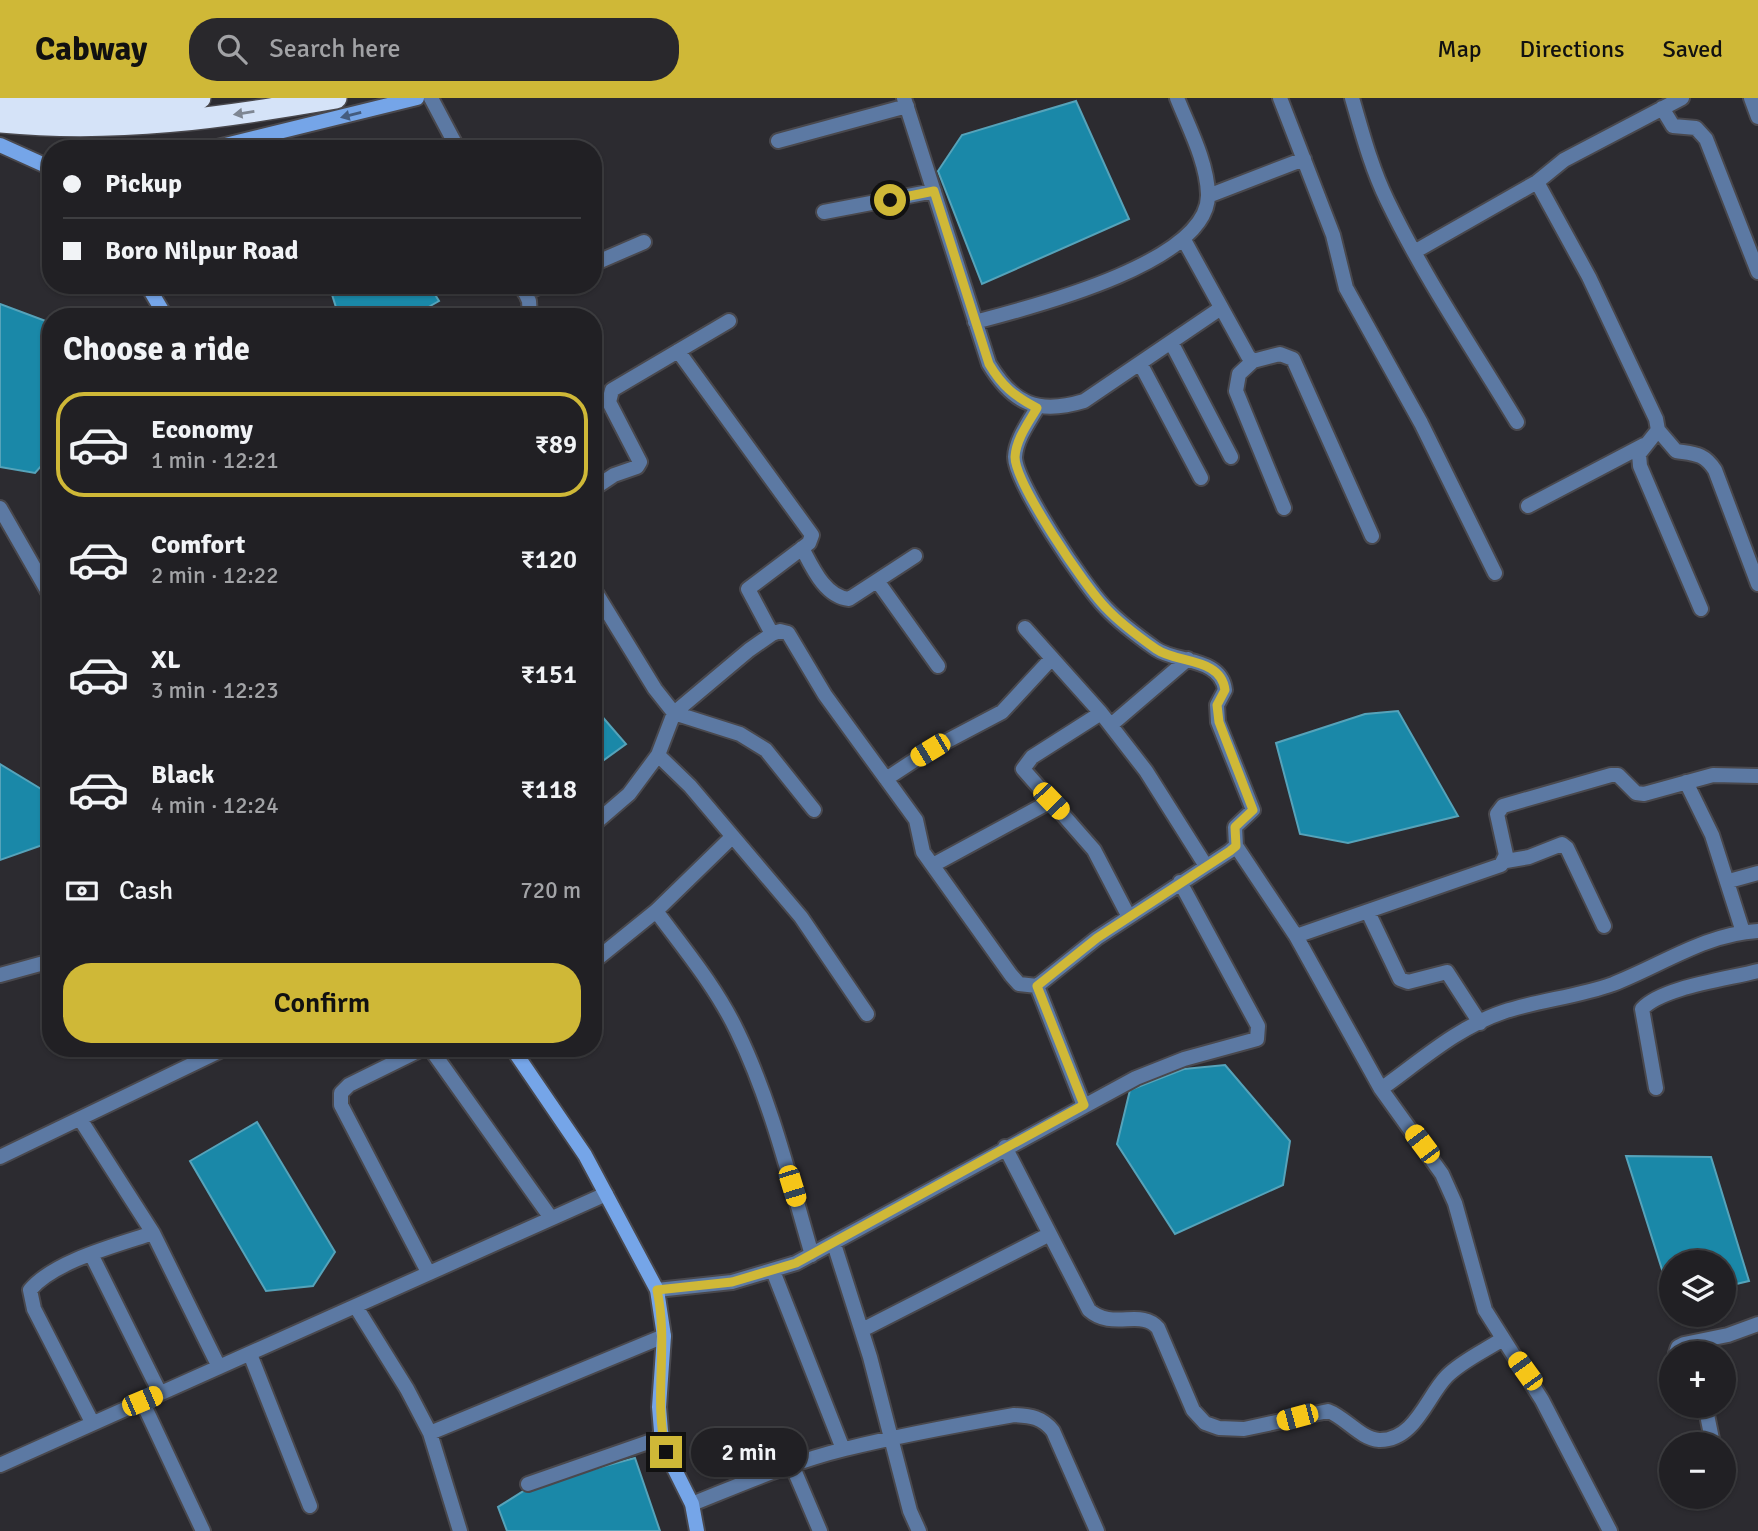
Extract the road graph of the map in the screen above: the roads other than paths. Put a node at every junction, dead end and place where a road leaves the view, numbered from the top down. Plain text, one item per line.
1 (200, 98) edge
2 (336, 98) edge
3 (417, 98) edge
4 (431, 98) edge
5 (1177, 98) edge
6 (1280, 98) edge
7 (1352, 98) edge
8 (1682, 98) edge
9 (1751, 98) edge
10 (905, 102) edge
11 (0, 104) edge
12 (1662, 108) junction
13 (1758, 117) edge
14 (0, 122) edge
15 (246, 140) edge
16 (453, 140) edge
17 (778, 141) dead end
18 (0, 145) edge
19 (1304, 159) junction
20 (42, 164) edge
21 (1537, 182) junction
22 (934, 191) junction
23 (1208, 196) junction
24 (824, 212) dead end
25 (1184, 240) junction
26 (645, 242) dead end
27 (1415, 252) junction
28 (602, 260) edge
29 (1758, 272) edge
30 (1221, 308) junction
31 (729, 321) dead end
32 (975, 322) junction
33 (1171, 342) junction
34 (678, 351) junction
35 (1253, 361) junction
36 (1140, 363) junction
37 (1037, 408) junction
38 (1517, 422) dead end
39 (1658, 430) junction
40 (1644, 445) junction
41 (1231, 457) dead end
42 (1201, 478) dead end
43 (602, 483) edge
44 (1528, 506) dead end
45 (0, 508) edge
46 (1284, 508) dead end
47 (1372, 536) dead end
48 (802, 548) junction
49 (915, 556) dead end
50 (1495, 572) dead end
51 (42, 581) edge
52 (878, 582) junction
53 (1758, 584) edge
54 (602, 603) edge
55 (1701, 609) dead end
56 (1026, 628) dead end
57 (772, 634) junction
58 (1052, 658) junction
59 (1188, 659) junction
60 (938, 666) dead end
61 (674, 713) junction
62 (1101, 713) junction
63 (1111, 725) junction
64 (658, 755) junction
65 (1758, 776) edge
66 (886, 779) junction
67 (1686, 782) junction
68 (1051, 801) junction
69 (814, 810) dead end
70 (602, 817) edge
71 (732, 838) junction
72 (1236, 846) junction
73 (1506, 861) junction
74 (933, 865) junction
75 (1206, 866) junction
76 (1758, 873) edge
77 (1729, 881) junction
78 (1180, 882) junction
79 (656, 911) junction
80 (1368, 912) junction
81 (1129, 917) junction
82 (1604, 926) dead end
83 (1751, 931) edge
84 (1296, 936) junction
85 (602, 955) edge
86 (42, 963) edge
87 (1758, 971) edge
88 (0, 975) edge
89 (1037, 986) junction
90 (867, 1014) dead end
91 (1480, 1023) junction
92 (207, 1057) edge
93 (406, 1057) edge
94 (436, 1057) edge
95 (518, 1057) edge
96 (1656, 1088) dead end
97 (1381, 1090) junction
98 (1084, 1105) junction
99 (80, 1118) junction
100 (1005, 1147) junction
101 (0, 1157) edge
102 (606, 1194) junction
103 (551, 1218) junction
104 (153, 1233) junction
105 (1048, 1235) junction
106 (834, 1244) junction
107 (91, 1254) junction
108 (812, 1255) junction
109 (773, 1271) junction
110 (428, 1272) junction
111 (657, 1290) junction
112 (356, 1307) junction
113 (1758, 1324) edge
114 (862, 1330) junction
115 (664, 1336) junction
116 (1501, 1340) junction
117 (1699, 1341) edge
118 (250, 1354) junction
119 (219, 1367) junction
120 (160, 1393) junction
121 (142, 1401) junction
122 (92, 1422) junction
123 (430, 1433) junction
124 (663, 1437) junction
125 (892, 1438) junction
126 (843, 1449) junction
127 (0, 1465) edge
128 (792, 1465) junction
129 (528, 1484) dead end
130 (692, 1504) junction
131 (310, 1506) dead end
132 (203, 1531) edge
133 (460, 1531) edge
134 (697, 1531) edge
135 (820, 1531) edge
136 (919, 1531) edge
137 (1097, 1531) edge
138 (1610, 1531) edge

1 - 11 highway
2 -> 14 highway
3 -> 15 street
4 - 16 street
5 - 23 street
6 - 19 street
7 - 27 street
8 - 12 street
9 - 13 street
10 - 17 street
10 - 22 street
12 - 21 street
12 - 29 street
18 - 20 street
19 - 23 street
19 - 50 street
21 - 27 street
21 - 39 street
22 - 24 street
22 - 32 street
23 - 25 street
25 - 30 street
25 - 32 street
26 - 28 street
27 - 38 street
30 - 33 street
30 - 35 street
31 - 34 street
32 - 37 street
33 - 36 street
33 - 41 street
34 - 43 street
34 - 48 street
35 - 46 street
35 - 47 street
36 - 37 street
36 - 42 street
37 - 59 street
39 - 40 street
39 - 53 street
40 - 44 street
40 - 55 street
45 - 51 street
48 - 52 street
48 - 57 street
49 - 52 street
52 - 60 street
54 - 61 street
56 - 58 street
57 - 61 street
57 - 66 street
58 - 62 street
58 - 66 street
59 - 63 street
59 - 72 street
61 - 64 street
61 - 69 street
62 - 63 street
62 - 68 street
63 - 75 street
64 - 70 street
64 - 71 street
65 - 67 street
66 - 74 street
67 - 73 street
67 - 77 street
68 - 74 street
68 - 81 street
71 - 79 street
71 - 90 street
72 - 75 street
72 - 84 street
73 - 80 street
73 - 82 street
74 - 89 street
75 - 78 street
76 - 77 street
77 - 83 street
78 - 81 street
78 - 98 street
79 - 85 street
79 - 108 street
80 - 84 street
80 - 91 street
81 - 89 street
83 - 91 street
84 - 97 street
86 - 88 street
87 - 96 street
89 - 98 street
91 - 97 street
92 - 99 street
93 - 110 street
94 - 103 street
95 - 102 street
97 - 116 street
98 - 100 street
99 - 101 street
99 - 104 street
100 - 105 street
100 - 106 street
102 - 103 street
102 - 111 street
103 - 110 street
104 - 107 street
104 - 119 street
105 - 114 street
105 - 116 street
106 - 108 street
106 - 114 street
107 - 120 street
107 - 122 street
108 - 109 street
109 - 111 street
109 - 126 street
110 - 112 street
111 - 115 street
112 - 118 street
112 - 123 street
113 - 117 street
114 - 125 street
115 - 123 street
115 - 124 street
116 - 138 street
118 - 119 street
118 - 131 street
119 - 120 street
120 - 121 street
121 - 122 street
121 - 132 street
122 - 127 street
123 - 133 street
124 - 129 street
124 - 130 street
125 - 126 street
125 - 136 street
125 - 137 street
126 - 128 street
128 - 130 street
128 - 135 street
130 - 134 street

